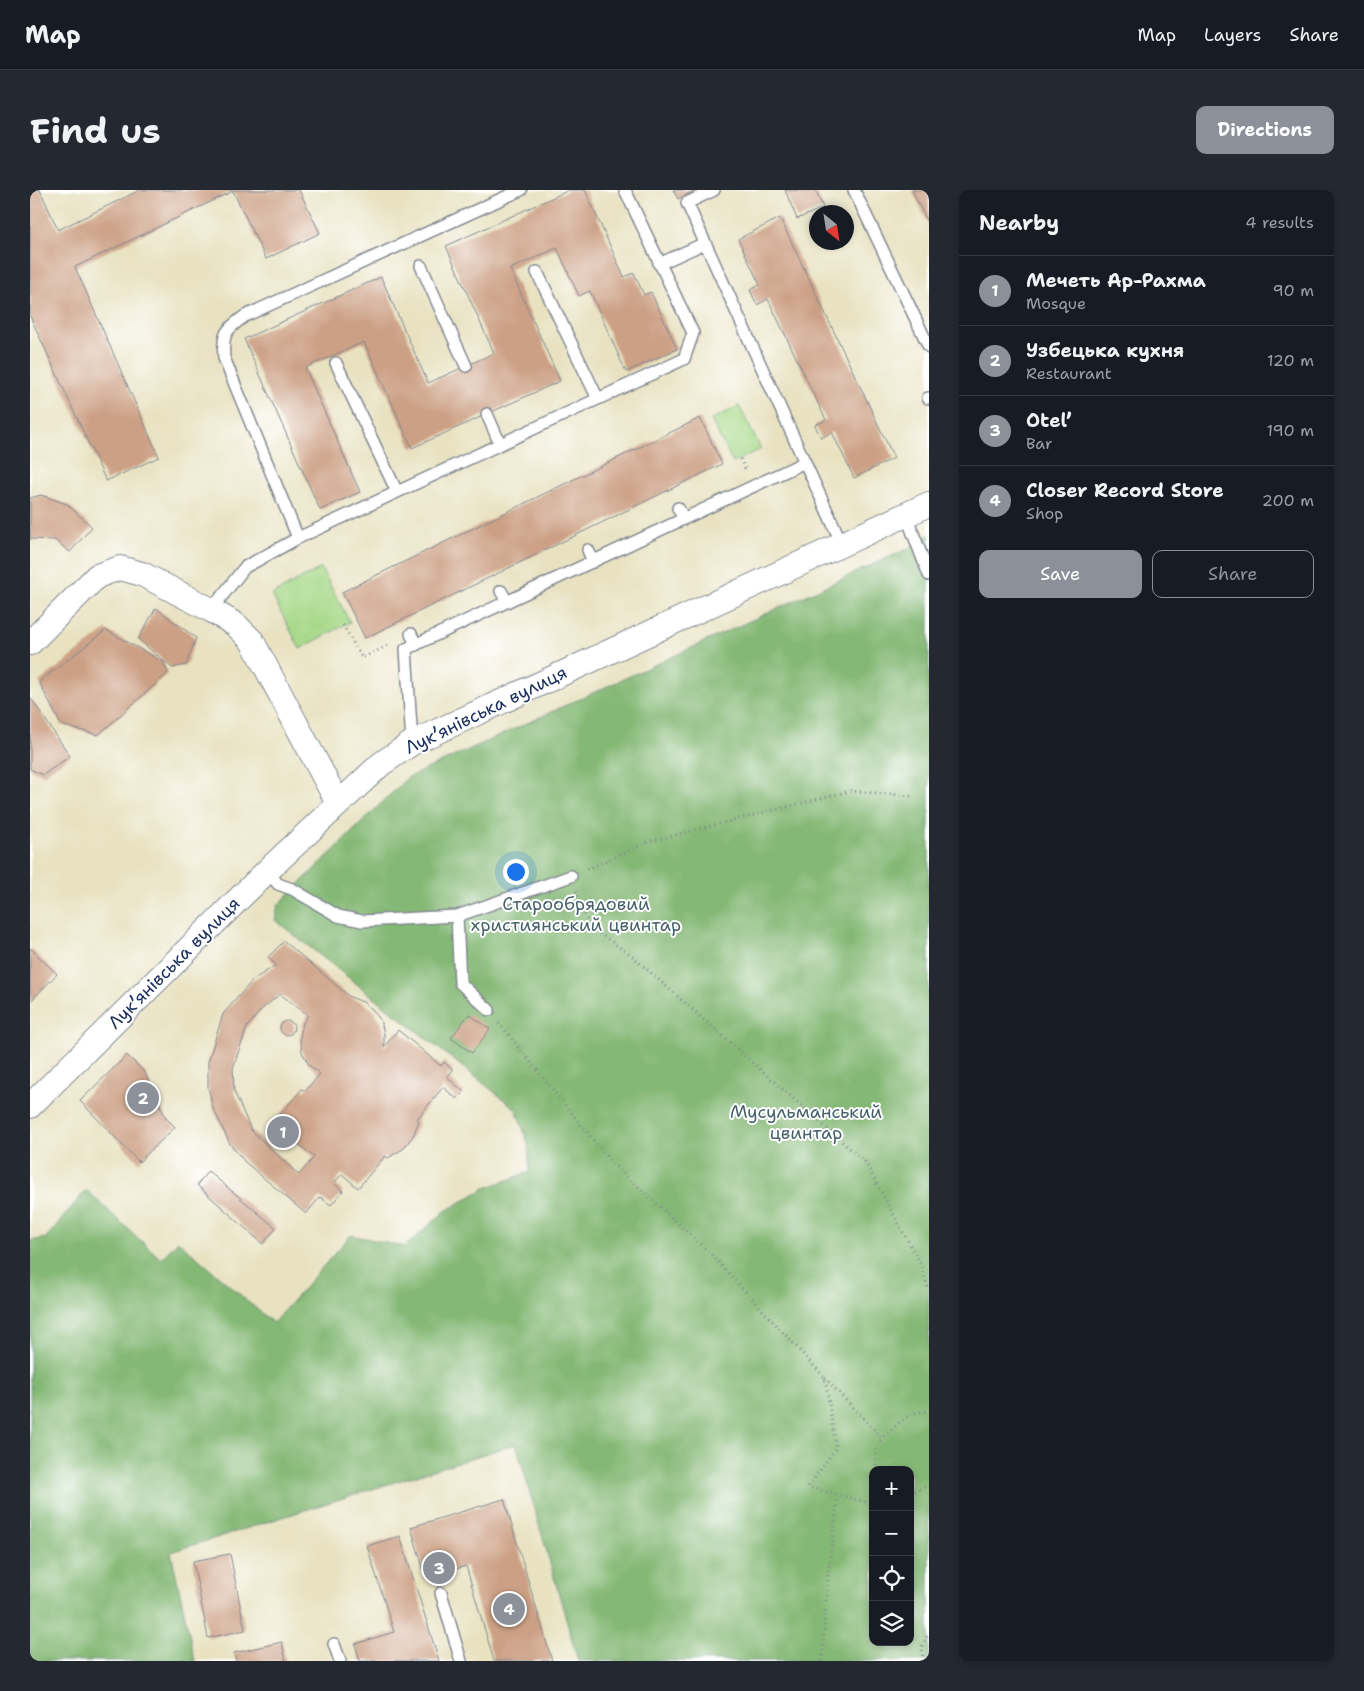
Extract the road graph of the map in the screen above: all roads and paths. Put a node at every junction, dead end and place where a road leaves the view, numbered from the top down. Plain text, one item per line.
1 (520, 190) edge
2 (626, 190) edge
3 (714, 190) edge
4 (854, 190) edge
5 (705, 244) junction
6 (659, 264) junction
7 (421, 266) dead end
8 (537, 272) dead end
9 (929, 347) edge
10 (336, 363) dead end
11 (466, 366) dead end
12 (598, 399) junction
13 (487, 414) dead end
14 (500, 444) junction
15 (740, 459) dead end
16 (805, 462) junction
17 (748, 475) dead end
18 (397, 492) junction
19 (929, 504) edge
20 (678, 508) dead end
21 (906, 515) junction
22 (684, 519) junction
23 (298, 538) junction
24 (842, 544) junction
25 (588, 550) dead end
26 (593, 562) junction
27 (929, 575) edge
28 (501, 591) dead end
29 (507, 602) junction
30 (211, 610) junction
31 (343, 626) dead end
32 (411, 634) dead end
33 (30, 643) edge
34 (416, 645) junction
35 (362, 658) dead end
36 (412, 743) junction
37 (911, 796) dead end
38 (338, 804) junction
39 (267, 871) junction
40 (571, 876) junction
41 (457, 916) junction
42 (489, 1010) joint
43 (30, 1106) edge
44 (929, 1291) edge
45 (825, 1378) junction
46 (929, 1411) edge
47 (882, 1438) junction
48 (876, 1466) edge
49 (929, 1486) edge
50 (914, 1492) edge
51 (838, 1494) junction
52 (869, 1503) edge
53 (441, 1593) dead end
54 (929, 1632) edge
55 (334, 1644) dead end
56 (340, 1661) edge
57 (461, 1661) edge
58 (822, 1661) edge
59 (923, 1661) edge

1 - 23 lane
2 - 6 lane
3 - 5 lane
4 - 9 lane
5 - 6 lane
5 - 16 lane
6 - 12 lane
7 - 11 lane
8 - 12 lane
10 - 18 lane
12 - 14 lane
13 - 14 lane
14 - 18 lane
15 - 17 path
16 - 22 lane
16 - 24 lane
18 - 23 lane
19 - 21 street, Лукʼянівська вулиця
20 - 22 lane
21 - 24 street, Лукʼянівська вулиця
21 - 27 lane
22 - 26 lane
23 - 30 lane
24 - 36 street, Лукʼянівська вулиця
25 - 26 lane
26 - 29 lane
28 - 29 lane
29 - 34 lane
30 - 33 street
30 - 38 street
31 - 35 path
32 - 34 lane
34 - 36 lane
36 - 38 street, Лукʼянівська вулиця
37 - 40 path
38 - 39 street, Лукʼянівська вулиця
39 - 41 lane
39 - 43 street, Лукʼянівська вулиця
40 - 41 lane
40 - 44 path
41 - 42 lane
42 - 45 path
45 - 47 path
45 - 51 path
46 - 47 path
47 - 48 path
49 - 50 path
51 - 52 path
51 - 58 path
53 - 57 lane
54 - 59 path
55 - 56 lane

